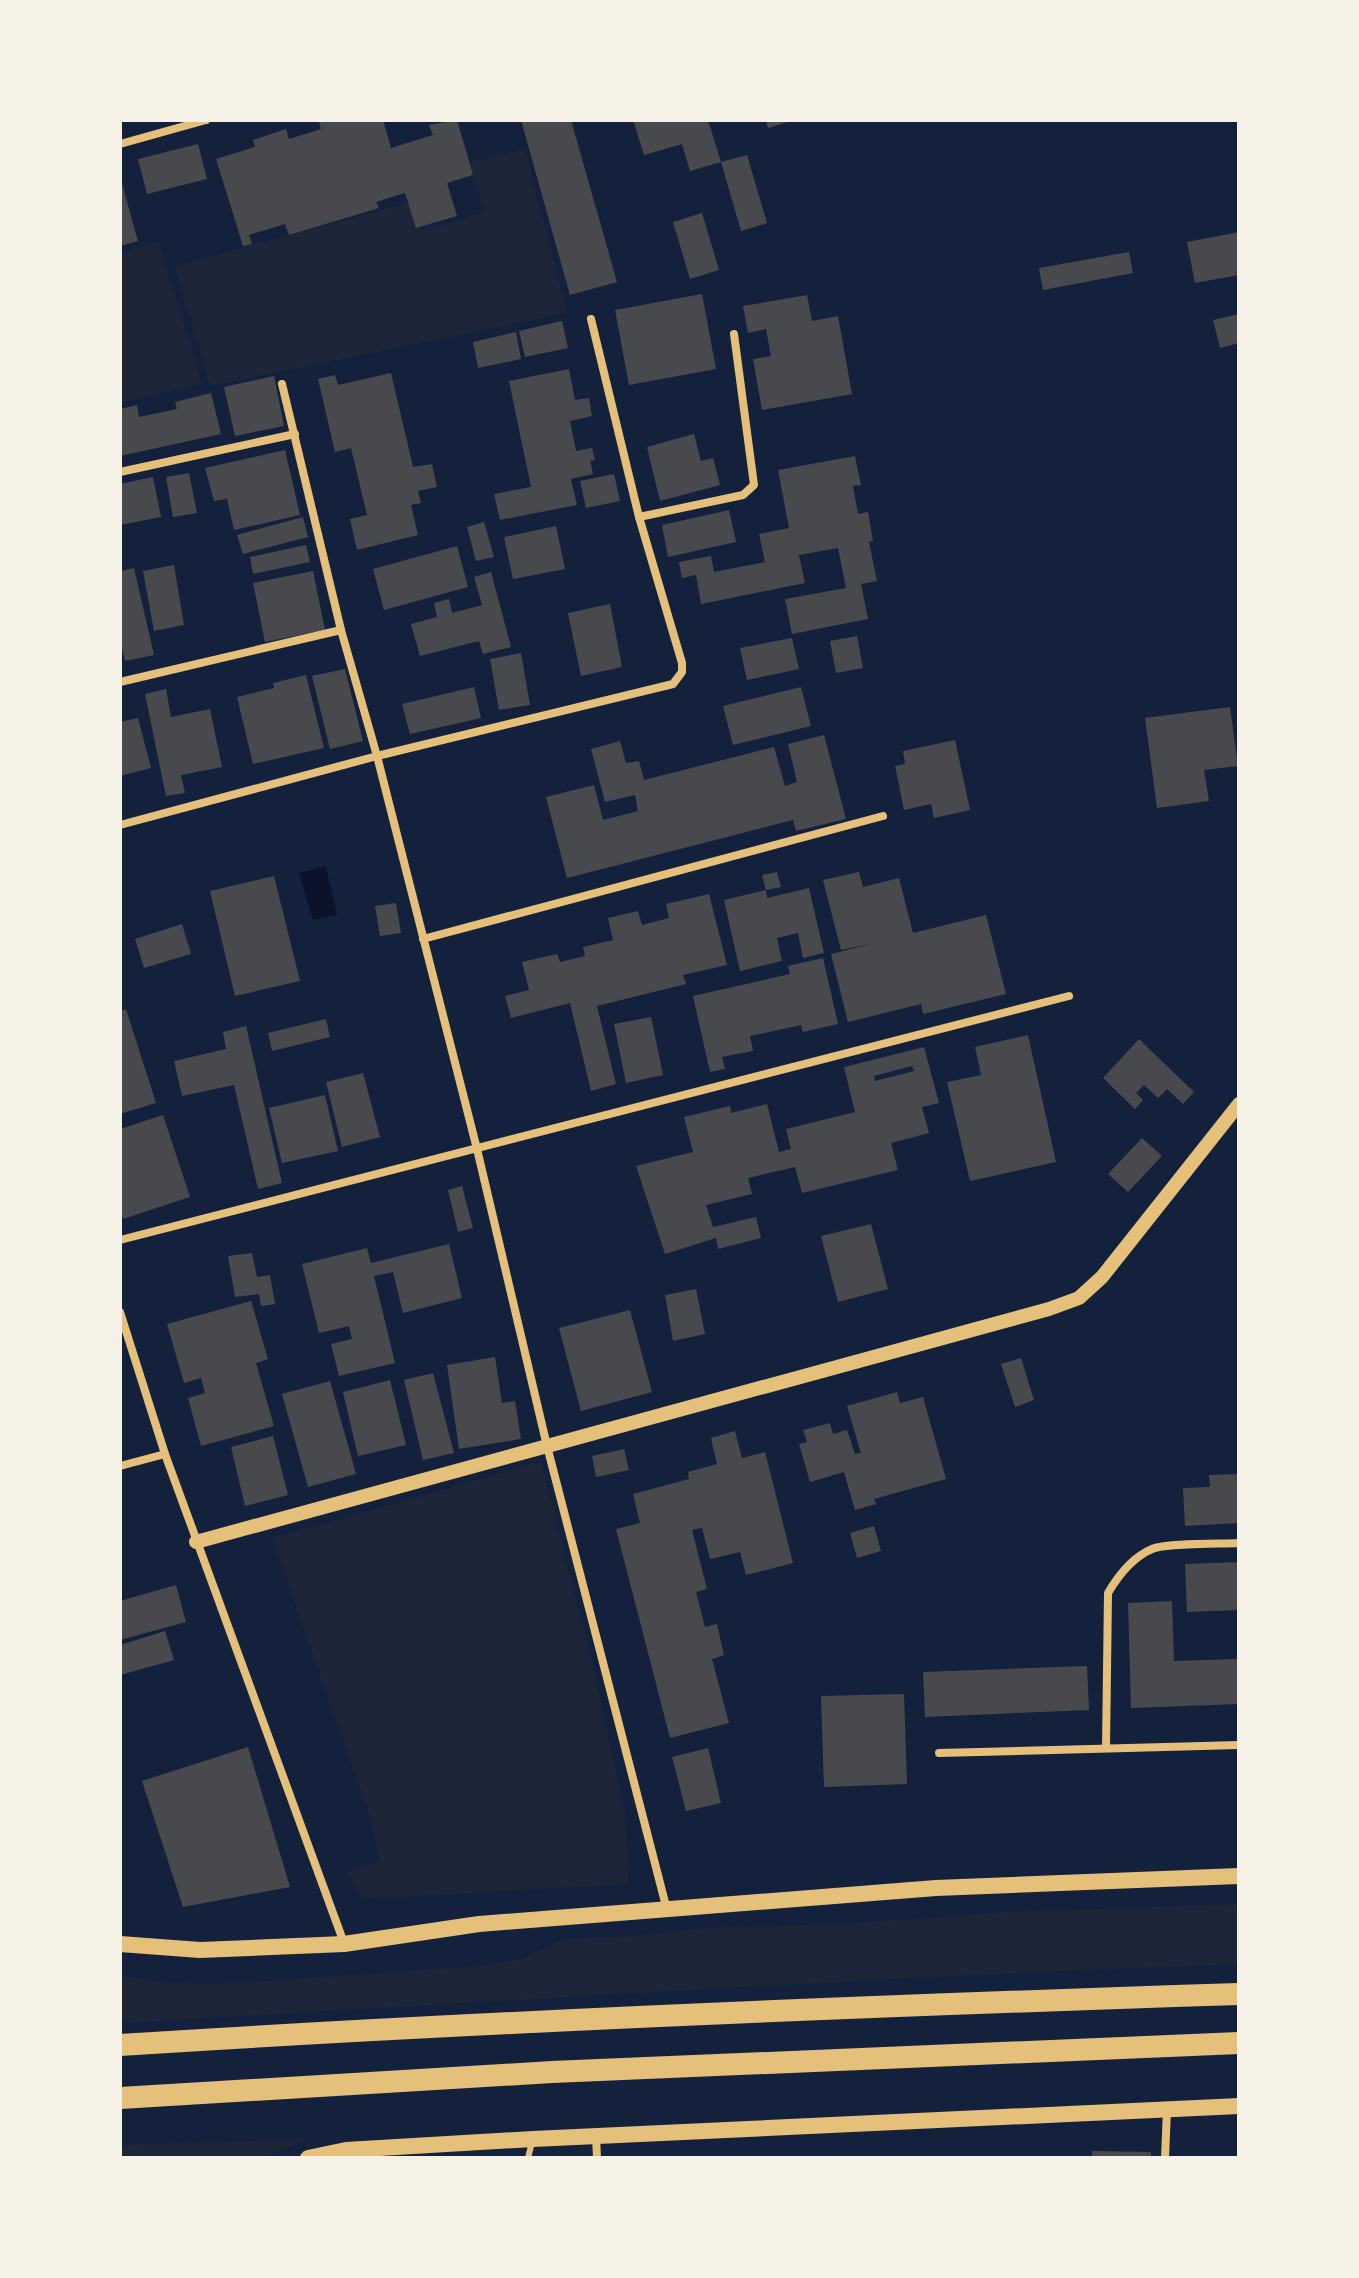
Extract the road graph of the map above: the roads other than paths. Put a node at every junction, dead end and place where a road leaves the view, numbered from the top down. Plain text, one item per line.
1 (206, 120) edge
2 (120, 144) edge
3 (591, 319) dead end
4 (734, 334) dead end
5 (282, 384) dead end
6 (295, 434) junction
7 (120, 472) edge
8 (639, 517) junction
9 (341, 630) junction
10 (120, 682) edge
11 (377, 756) junction
12 (883, 816) dead end
13 (120, 825) edge
14 (423, 939) junction
15 (1069, 996) dead end
16 (1239, 1104) edge
17 (477, 1149) junction
18 (120, 1240) edge
19 (120, 1312) edge
20 (547, 1446) junction
21 (165, 1454) junction
22 (120, 1466) edge
23 (196, 1542) junction
24 (1239, 1543) edge
25 (1239, 1745) edge
26 (1106, 1748) junction
27 (939, 1753) dead end
28 (1239, 1876) edge
29 (667, 1910) junction
30 (120, 1944) edge
31 (344, 1944) junction
32 (1239, 1994) edge
33 (1239, 2043) edge
34 (120, 2045) edge
35 (120, 2098) edge
36 (1239, 2106) edge
37 (1167, 2109) junction
38 (596, 2136) junction
39 (533, 2139) junction
40 (308, 2158) edge
41 (528, 2158) edge
42 (597, 2158) edge
43 (1165, 2158) edge

1 - 2 street
3 - 8 street
4 - 8 street
5 - 6 street
6 - 7 street
6 - 9 street
8 - 11 street
9 - 10 street
9 - 11 street
11 - 13 street
11 - 14 street
12 - 14 street
14 - 17 street
15 - 17 street
16 - 20 street
17 - 18 street
17 - 20 street
19 - 21 street
20 - 23 street
20 - 29 street
21 - 22 street
21 - 23 street
23 - 31 street
24 - 26 street
25 - 26 street
26 - 27 street
28 - 29 main road
29 - 31 main road
30 - 31 main road
32 - 34 highway
33 - 35 highway
36 - 37 main road
37 - 38 main road
37 - 43 street
38 - 39 main road
38 - 42 street
39 - 40 main road
39 - 41 lane

